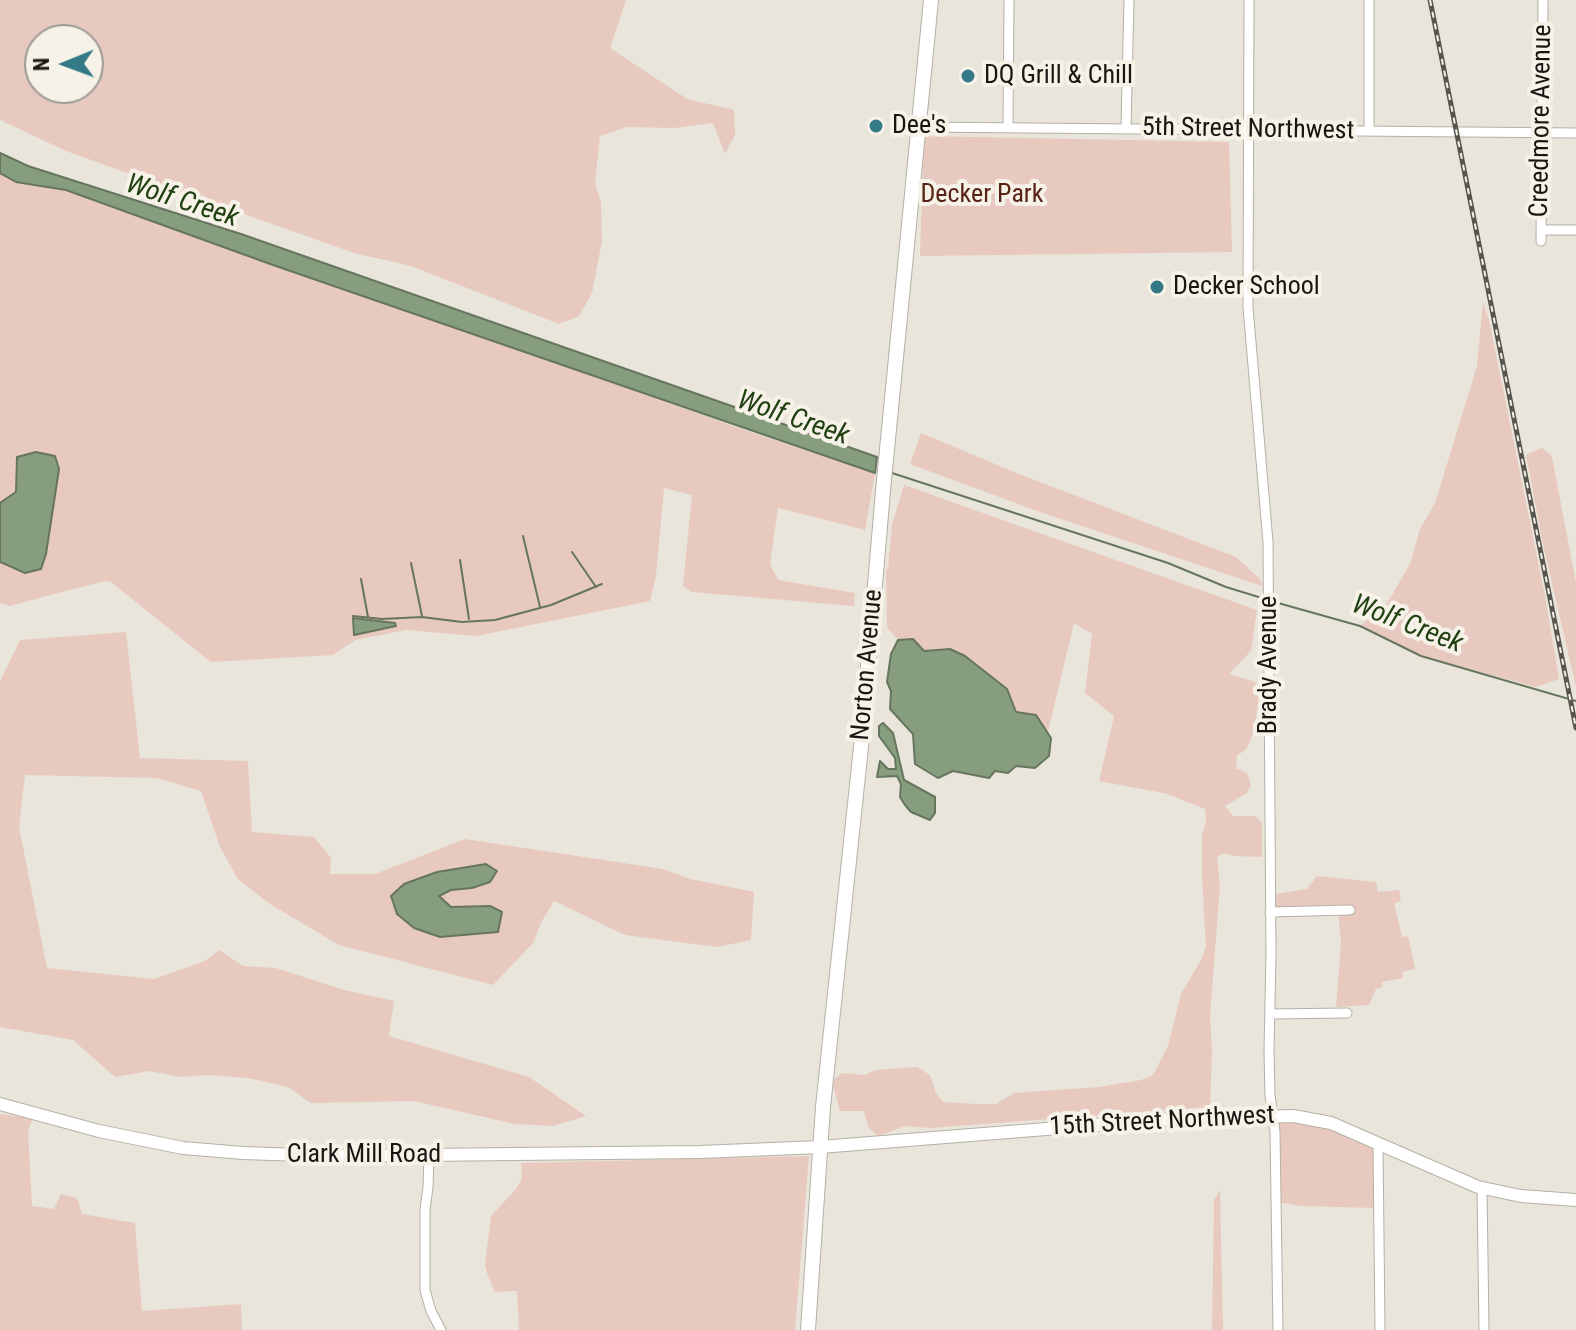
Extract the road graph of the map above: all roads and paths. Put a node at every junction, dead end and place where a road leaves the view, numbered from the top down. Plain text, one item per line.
1 (931, 0) edge
2 (1009, 0) edge
3 (1129, 0) edge
4 (1249, 0) edge
5 (1369, 0) edge
6 (1543, 0) edge
7 (919, 127) junction
8 (1008, 127) junction
9 (1126, 128) junction
10 (1249, 130) junction
11 (1369, 131) junction
12 (1542, 132) junction
13 (1576, 133) edge
14 (1576, 230) edge
15 (1350, 910) dead end
16 (1270, 912) junction
17 (1347, 1013) dead end
18 (1270, 1014) junction
19 (0, 1104) edge
20 (1273, 1115) junction
21 (1378, 1144) junction
22 (820, 1147) junction
23 (734, 1151) joint
24 (429, 1156) junction
25 (1482, 1188) junction
26 (1576, 1200) edge
27 (441, 1330) edge
28 (808, 1330) edge
29 (1278, 1330) edge
30 (1380, 1330) edge
31 (1484, 1330) edge

1 - 7 main road, Norton Avenue
2 - 8 street
3 - 9 street
4 - 10 street, Brady Avenue
5 - 11 street
6 - 12 street, Creedmore Avenue
7 - 8 street, 5th Street Northwest
7 - 22 main road, Norton Avenue
8 - 9 street, 5th Street Northwest
9 - 10 street, 5th Street Northwest
10 - 11 street, 5th Street Northwest
10 - 16 street, Brady Avenue
11 - 12 street, 5th Street Northwest
12 - 13 street, 5th Street Northwest
12 - 14 street, Creedmore Avenue
15 - 16 street
16 - 18 street, Brady Avenue
17 - 18 street
18 - 20 street, Brady Avenue
19 - 24 street, Clark Mill Road
20 - 21 street, 15th Street Northwest
20 - 22 street, 15th Street Northwest
20 - 29 street, Brady Avenue
21 - 25 street, 15th Street Northwest
21 - 30 street
22 - 23 street, 15th Street Northwest
22 - 28 main road, Norton Avenue
23 - 24 street, Clark Mill Road
24 - 27 street
25 - 26 street, 15th Street Northwest
25 - 31 street

